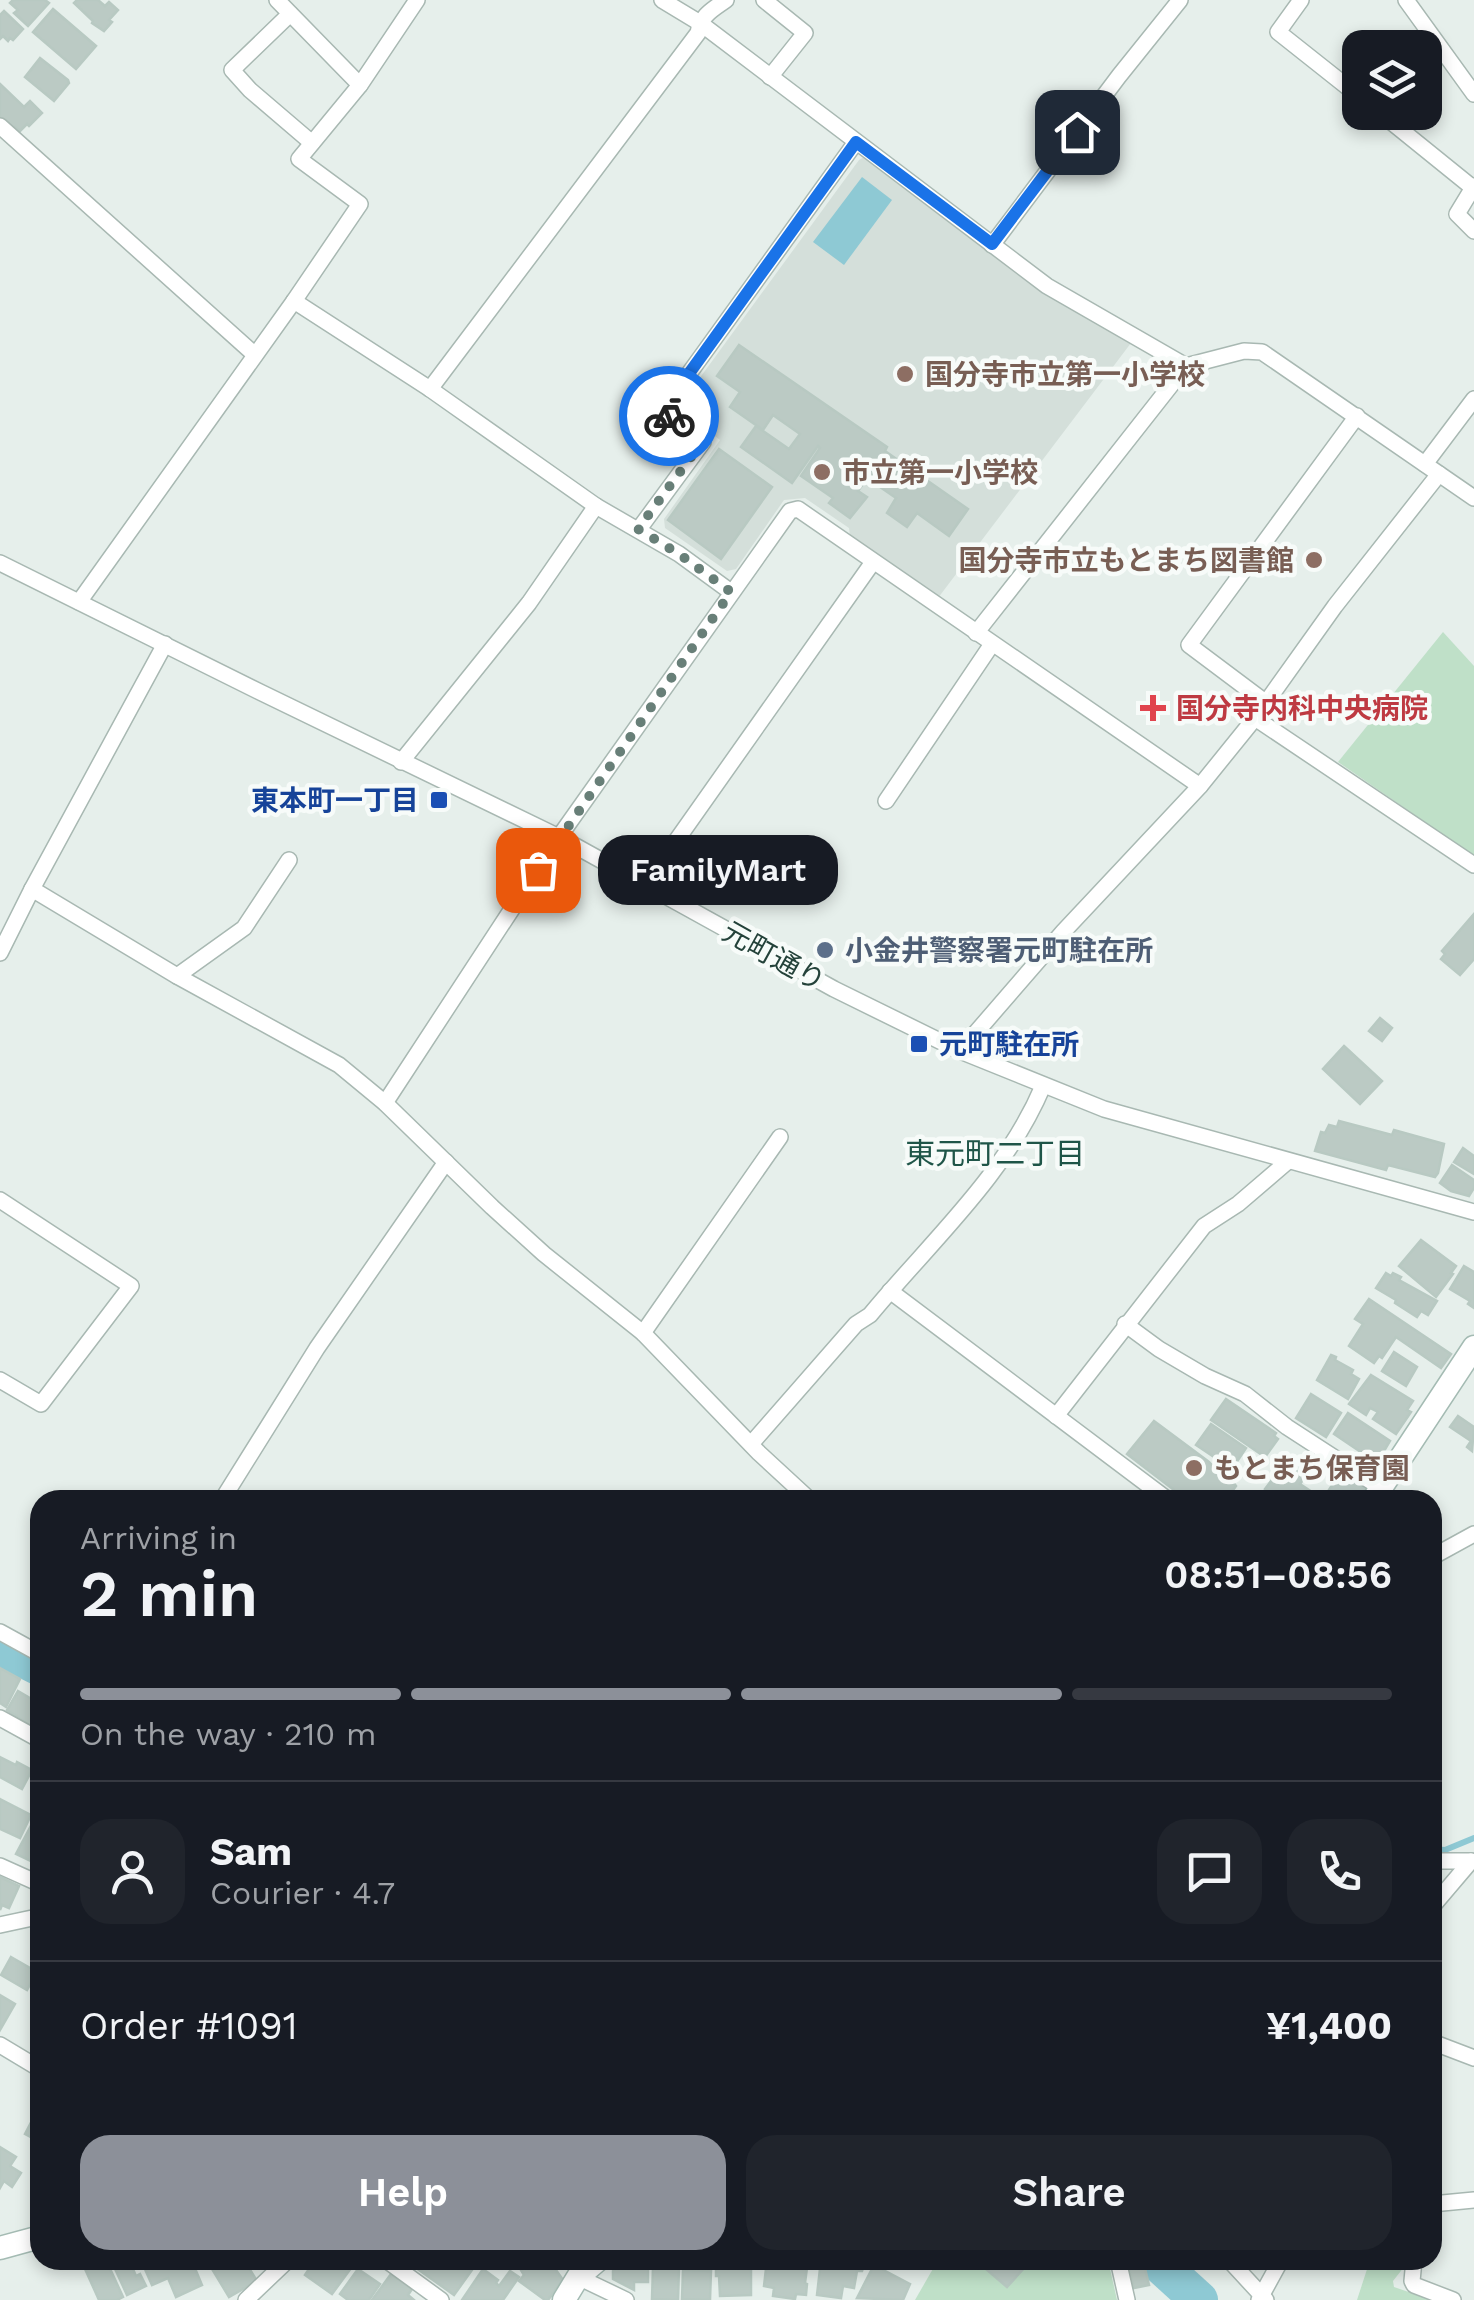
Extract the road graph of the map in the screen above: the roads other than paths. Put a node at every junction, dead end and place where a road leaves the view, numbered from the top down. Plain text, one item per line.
1 (276, 0) edge
2 (417, 0) edge
3 (662, 0) edge
4 (726, 0) edge
5 (764, 0) edge
6 (1180, 0) edge
7 (1301, 0) edge
8 (1406, 0) edge
9 (290, 14) junction
10 (700, 23) junction
11 (770, 77) junction
12 (1342, 84) edge
13 (360, 85) junction
14 (1474, 94) edge
15 (0, 126) edge
16 (1402, 130) edge
17 (856, 142) junction
18 (312, 143) junction
19 (1473, 187) edge
20 (1474, 231) edge
21 (992, 244) junction
22 (294, 302) junction
23 (255, 355) junction
24 (1186, 366) junction
25 (430, 389) junction
26 (1474, 399) edge
27 (1357, 416) junction
28 (1424, 464) junction
29 (1439, 474) junction
30 (1474, 498) edge
31 (596, 506) junction
32 (638, 529) junction
33 (873, 562) junction
34 (0, 563) edge
35 (731, 592) junction
36 (79, 602) junction
37 (976, 633) junction
38 (165, 644) junction
39 (992, 644) junction
40 (1264, 702) junction
41 (1255, 718) junction
42 (401, 762) junction
43 (1200, 786) junction
44 (886, 801) dead end
45 (560, 837) junction
46 (289, 860) dead end
47 (1474, 866) edge
48 (645, 885) junction
49 (32, 889) junction
50 (0, 910) edge
51 (17, 920) junction
52 (0, 953) edge
53 (177, 976) junction
54 (960, 1051) junction
55 (1043, 1086) junction
56 (385, 1103) junction
57 (780, 1137) dead end
58 (446, 1162) junction
59 (1287, 1162) junction
60 (0, 1200) edge
61 (1474, 1212) edge
62 (890, 1291) junction
63 (1126, 1324) junction
64 (643, 1333) junction
65 (1474, 1347) edge
66 (0, 1380) edge
67 (1056, 1416) junction
68 (751, 1444) junction
69 (228, 1490) edge
70 (799, 1490) edge
71 (1155, 1490) edge
72 (1372, 1490) edge
73 (1380, 1490) edge
74 (1474, 1534) edge
75 (1442, 1551) edge
76 (0, 1632) edge
77 (30, 1648) edge
78 (0, 1718) edge
79 (30, 1734) edge
80 (1442, 1861) edge
81 (0, 1866) edge
82 (30, 1880) edge
83 (1442, 1895) edge
84 (30, 1918) edge
85 (0, 1924) edge
86 (0, 2045) edge
87 (1442, 2046) edge
88 (1474, 2058) edge
89 (30, 2063) edge
90 (1474, 2200) edge
91 (1442, 2203) edge
92 (30, 2240) edge
93 (0, 2248) edge
94 (278, 2270) edge
95 (400, 2270) edge
96 (586, 2270) edge
97 (1120, 2270) edge
98 (1237, 2270) edge
99 (1276, 2270) edge
100 (1413, 2270) edge
101 (578, 2277) junction
102 (1262, 2299) edge
103 (246, 2300) edge
104 (441, 2300) edge
105 (564, 2300) edge
106 (626, 2300) edge
107 (1127, 2300) edge
108 (1453, 2300) edge

1 - 9 street
2 - 13 street
3 - 10 street
4 - 10 street
5 - 11 street
6 - 21 street
7 - 12 street
8 - 14 street
9 - 13 street
9 - 18 street
10 - 11 street
10 - 25 street
11 - 17 street
13 - 18 street
15 - 23 street
16 - 19 street
17 - 21 street
17 - 32 street
18 - 22 street
19 - 20 street
21 - 24 street
22 - 23 street
22 - 25 street
23 - 36 street
24 - 27 street
24 - 37 street
25 - 31 street
26 - 28 street
27 - 28 street
27 - 40 street
28 - 29 street
29 - 30 street
29 - 40 street
31 - 32 street
31 - 42 street
32 - 35 street
33 - 35 street
33 - 37 street
33 - 48 street
34 - 36 street, 元町通り
35 - 45 street
36 - 38 street, 元町通り
37 - 39 street
38 - 42 street, 元町通り
38 - 49 street
39 - 43 street
39 - 44 street
40 - 41 street
41 - 43 street
41 - 47 street
42 - 45 street, 元町通り
43 - 54 street
45 - 48 street, 元町通り
45 - 56 street
46 - 53 street
48 - 54 street, 元町通り
49 - 51 street
49 - 53 street
50 - 51 street
51 - 52 street
53 - 56 street
54 - 55 street, 元町通り
55 - 59 street, 元町通り
55 - 62 street
56 - 58 street
57 - 64 street
58 - 64 street
58 - 69 street
59 - 61 street, 元町通り
59 - 63 street
60 - 66 street
62 - 67 street
62 - 68 street
63 - 67 street
63 - 72 street
64 - 68 street
65 - 73 main road
67 - 71 street
68 - 70 street
74 - 75 street
76 - 77 street
78 - 79 street
80 - 83 street
81 - 82 street
84 - 85 street
86 - 89 street
87 - 88 street
90 - 91 street
92 - 93 main road
94 - 103 street
95 - 104 street
96 - 101 main road
97 - 107 street
98 - 102 street
99 - 102 street
100 - 108 street
101 - 105 main road
101 - 106 street

